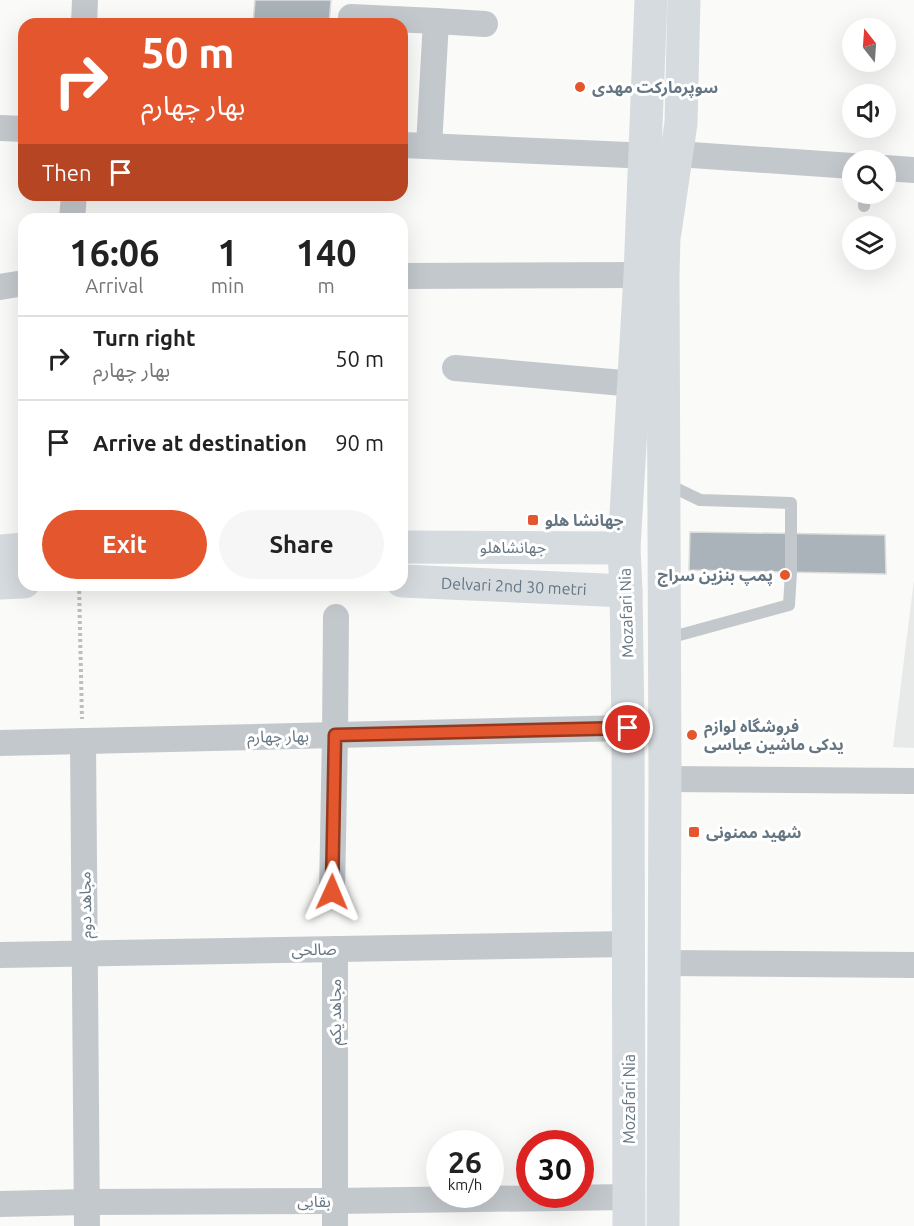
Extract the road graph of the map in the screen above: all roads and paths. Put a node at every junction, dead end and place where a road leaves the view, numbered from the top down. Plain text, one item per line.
1 (85, 0) edge
2 (635, 0) edge
3 (651, 0) edge
4 (672, 0) edge
5 (684, 0) edge
6 (351, 17) dead end
7 (84, 18) edge
8 (372, 18) edge
9 (408, 20) edge
10 (436, 21) junction
11 (485, 24) dead end
12 (0, 128) edge
13 (18, 129) edge
14 (408, 145) edge
15 (429, 147) junction
16 (677, 154) junction
17 (628, 155) junction
18 (842, 165) edge
19 (896, 169) edge
20 (914, 170) edge
21 (664, 232) junction
22 (640, 275) junction
23 (408, 276) edge
24 (18, 284) edge
25 (0, 287) edge
26 (454, 368) dead end
27 (634, 384) junction
28 (664, 482) junction
29 (408, 547) edge
30 (474, 547) junction
31 (624, 548) junction
32 (18, 550) edge
33 (0, 551) edge
34 (408, 581) edge
35 (18, 582) edge
36 (0, 583) edge
37 (472, 584) junction
38 (79, 591) edge
39 (626, 591) junction
40 (336, 617) dead end
41 (664, 640) junction
42 (628, 728) junction
43 (335, 735) junction
44 (83, 741) junction
45 (0, 743) edge
46 (665, 779) junction
47 (914, 781) edge
48 (332, 892) dead end
49 (629, 944) junction
50 (335, 949) junction
51 (86, 953) junction
52 (0, 955) edge
53 (664, 963) junction
54 (914, 964) edge
55 (0, 1204) edge
56 (629, 1211) edge
57 (87, 1214) edge
58 (335, 1214) edge
59 (663, 1226) edge

1 - 7 street
2 - 17 main road
3 - 22 main road, Mozafari Nia
4 - 21 main road
5 - 16 main road
6 - 8 street
9 - 10 street
10 - 11 street
10 - 15 street
12 - 13 street
14 - 15 street
15 - 17 street
16 - 18 street
16 - 21 main road
17 - 22 main road
19 - 20 street
21 - 28 main road
22 - 23 street
22 - 27 main road, Mozafari Nia
24 - 25 street
26 - 27 street
27 - 31 main road, Mozafari Nia
28 - 41 main road
28 - 41 lane
29 - 30 main road, جهانشاهلو
30 - 31 main road, جهانشاهلو
30 - 37 main road
31 - 39 main road, Mozafari Nia
32 - 33 main road
34 - 37 main road, Delvari 2nd 30 metri
35 - 36 main road
37 - 39 main road, Delvari 2nd 30 metri
38 - 44 path
39 - 42 main road, Mozafari Nia
40 - 43 street
41 - 46 main road
42 - 43 street, بهار چهارم
42 - 49 main road, Mozafari Nia
43 - 44 street, بهار چهارم
43 - 48 street
44 - 45 street, بهار چهارم
44 - 51 street, مجاهد دوم
46 - 47 street
46 - 53 main road
49 - 50 street, صالحی
49 - 56 main road, Mozafari Nia
50 - 51 street, صالحی
50 - 58 street, مجاهد یکم
51 - 52 street, صالحی
51 - 57 street, مجاهد دوم
53 - 54 street
53 - 59 main road
55 - 57 street, بقایی
56 - 58 street, بقایی
57 - 58 street, بقایی

